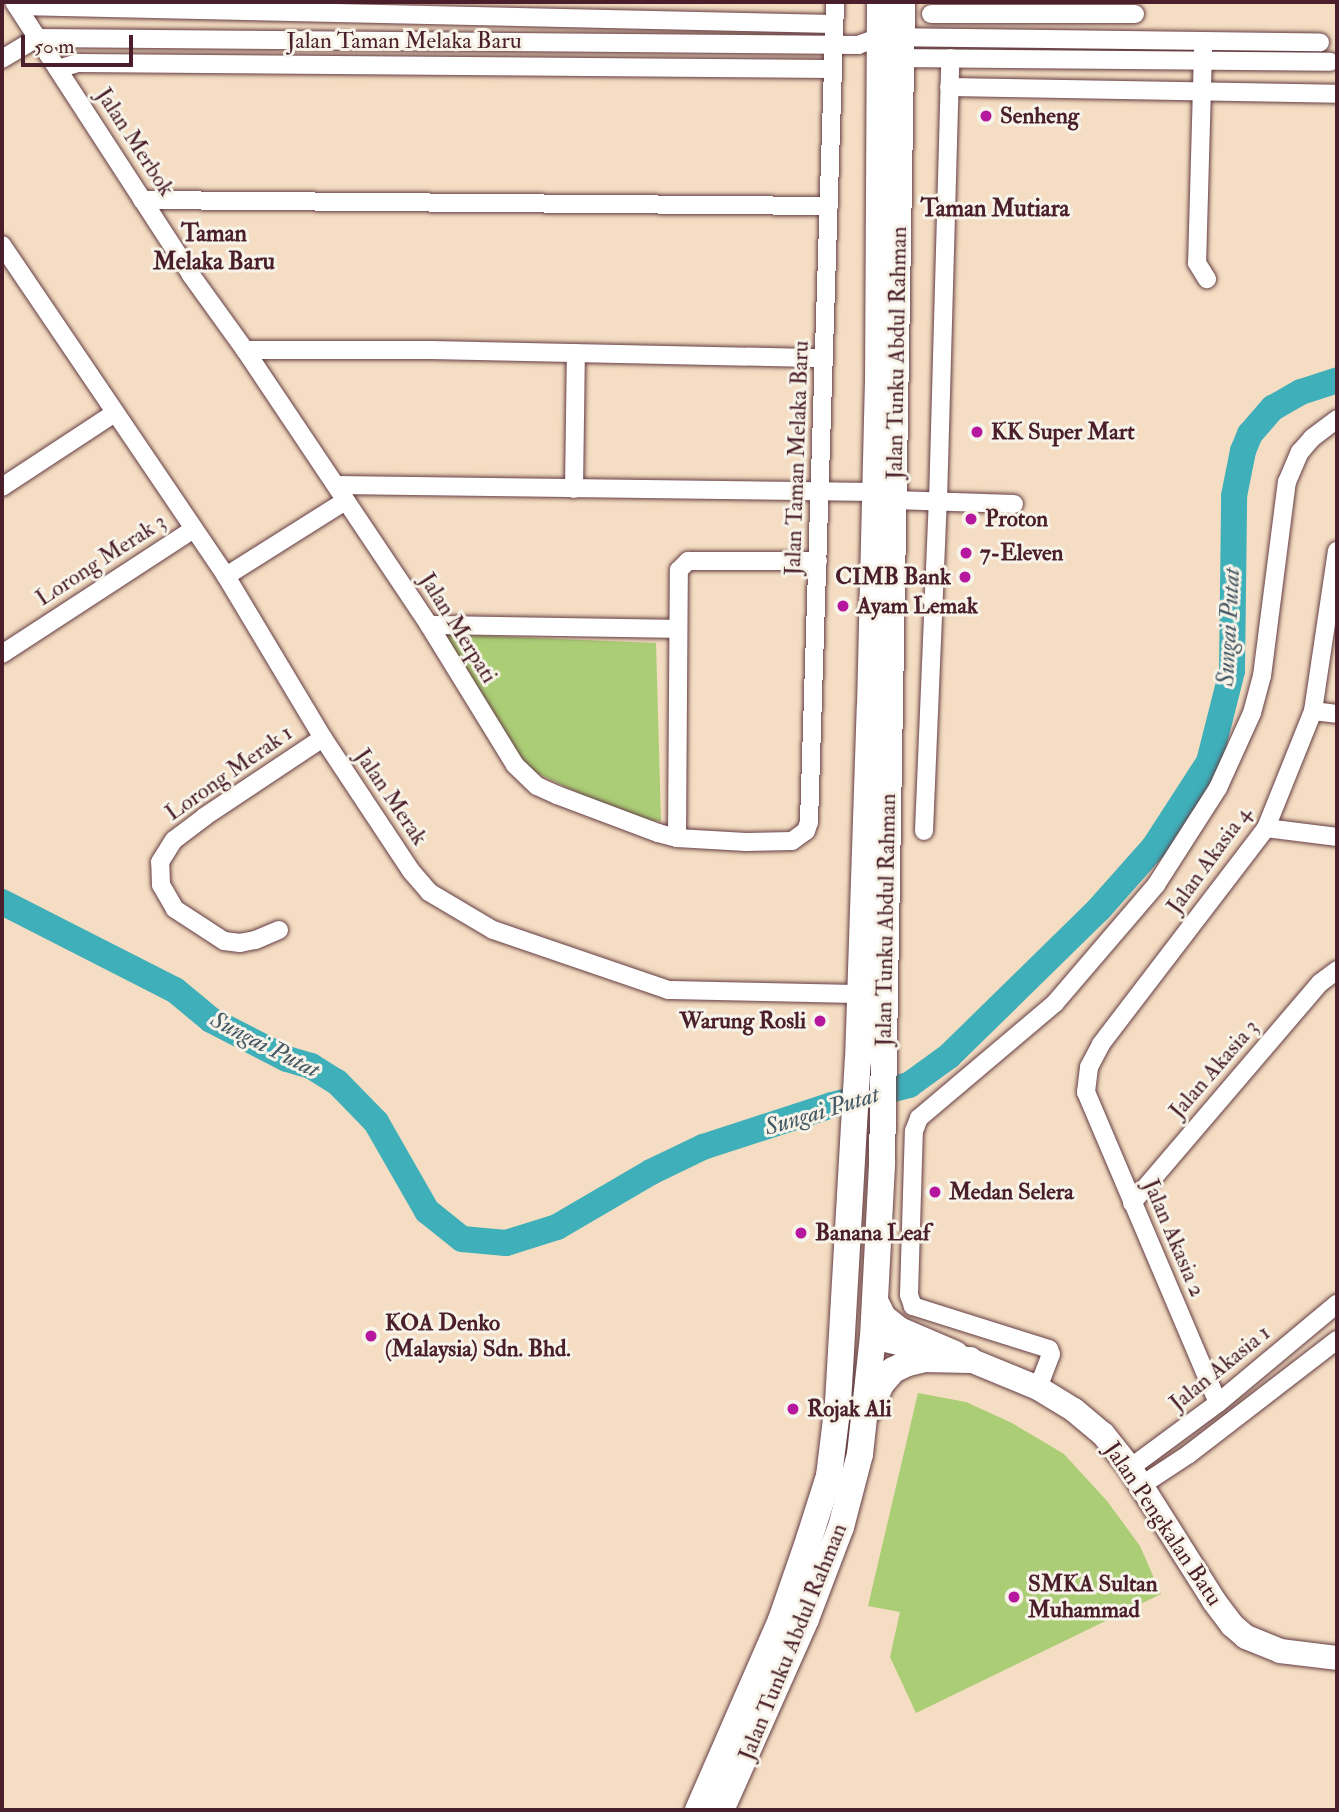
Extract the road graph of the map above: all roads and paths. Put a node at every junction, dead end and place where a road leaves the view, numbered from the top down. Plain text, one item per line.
1 (703, 2) edge
2 (835, 2) edge
3 (880, 2) edge
4 (902, 2) edge
5 (15, 4) edge
6 (931, 8) edge
7 (1071, 8) edge
8 (605, 10) edge
9 (372, 14) junction
10 (1135, 14) dead end
11 (703, 21) junction
12 (834, 24) junction
13 (930, 37) junction
14 (37, 38) junction
15 (371, 39) junction
16 (1071, 39) junction
17 (503, 41) junction
18 (1203, 41) junction
19 (604, 42) junction
20 (1320, 42) dead end
21 (834, 45) junction
22 (885, 47) junction
23 (950, 58) junction
24 (2, 59) edge
25 (1071, 60) junction
26 (1203, 61) junction
27 (1330, 62) dead end
28 (370, 65) junction
29 (502, 66) junction
30 (58, 69) junction
31 (834, 69) junction
32 (949, 87) junction
33 (1203, 90) junction
34 (1337, 94) edge
35 (142, 200) junction
36 (829, 206) junction
37 (2, 245) edge
38 (191, 275) joint
39 (1207, 279) dead end
40 (245, 350) junction
41 (576, 353) junction
42 (824, 358) junction
43 (113, 414) junction
44 (1337, 419) edge
45 (2, 487) edge
46 (574, 489) junction
47 (820, 491) junction
48 (341, 493) junction
49 (884, 496) junction
50 (938, 501) junction
51 (1014, 503) dead end
52 (192, 530) junction
53 (1337, 551) edge
54 (818, 561) junction
55 (226, 576) junction
56 (429, 625) junction
57 (676, 629) junction
58 (2, 654) edge
59 (1313, 711) junction
60 (1337, 714) edge
61 (323, 738) junction
62 (1266, 828) junction
63 (924, 831) dead end
64 (1337, 837) edge
65 (677, 838) junction
66 (792, 841) joint
67 (279, 930) dead end
68 (1337, 970) edge
69 (859, 994) junction
70 (871, 1061) junction
71 (1086, 1092) joint
72 (882, 1164) junction
73 (853, 1165) junction
74 (913, 1170) junction
75 (1132, 1203) junction
76 (875, 1301) junction
77 (1337, 1304) edge
78 (873, 1337) junction
79 (1337, 1340) edge
80 (970, 1360) junction
81 (1038, 1388) junction
82 (1218, 1403) junction
83 (860, 1454) junction
84 (1136, 1476) junction
85 (825, 1491) junction
86 (1337, 1658) edge
87 (698, 1810) edge
88 (721, 1810) edge

1 - 11 street
2 - 12 street, Jalan Taman Melaka Baru
3 - 22 main road, Jalan Tunku Abdul Rahman
4 - 22 main road, Jalan Tunku Abdul Rahman
5 - 9 street
5 - 14 street, Jalan Merbok
6 - 7 street
6 - 13 street
7 - 10 street
7 - 16 street
8 - 9 street
8 - 11 street
8 - 19 street
9 - 15 street
11 - 12 street
12 - 21 street, Jalan Taman Melaka Baru
13 - 16 street
13 - 22 street
14 - 15 street
14 - 24 street
14 - 30 street, Jalan Merbok
15 - 17 street
15 - 28 street
16 - 18 street
16 - 25 street
17 - 19 street
17 - 29 street
18 - 20 street
18 - 26 street
19 - 21 street
21 - 22 street
21 - 31 street, Jalan Taman Melaka Baru
22 - 23 street
22 - 49 main road, Jalan Tunku Abdul Rahman
23 - 25 street
23 - 32 street
25 - 26 street
26 - 27 street
26 - 33 street
28 - 29 street, Jalan Taman Melaka Baru
28 - 30 street, Jalan Taman Melaka Baru
29 - 31 street, Jalan Taman Melaka Baru
30 - 35 street, Jalan Merbok
31 - 36 street, Jalan Taman Melaka Baru
32 - 33 street
32 - 50 street
33 - 34 street
33 - 39 street
35 - 36 street
35 - 38 street, Jalan Merbok
36 - 42 street, Jalan Taman Melaka Baru
37 - 43 street, Jalan Merak
38 - 40 street, Jalan Merpati
40 - 41 street
40 - 48 street, Jalan Merpati
41 - 42 street
41 - 46 street
42 - 47 street, Jalan Taman Melaka Baru
43 - 45 street
43 - 52 street, Jalan Merak
44 - 74 street
46 - 47 street
46 - 48 street
47 - 49 street
47 - 54 street, Jalan Taman Melaka Baru
48 - 55 street
48 - 56 street, Jalan Merpati
49 - 50 street
49 - 69 main road, Jalan Tunku Abdul Rahman
49 - 70 main road, Jalan Tunku Abdul Rahman
50 - 51 street
50 - 63 street
52 - 55 street, Jalan Merak
52 - 58 street, Lorong Merak 3
53 - 59 street, Jalan Akasia 4
54 - 57 street
54 - 66 street, Jalan Taman Melaka Baru
55 - 61 street, Jalan Merak
56 - 57 street
56 - 65 street, Jalan Merpati
57 - 65 street
59 - 60 street
59 - 62 street, Jalan Akasia 4
61 - 67 street, Lorong Merak 1
61 - 69 street, Jalan Merak
62 - 64 street
62 - 71 street, Jalan Akasia 4
65 - 66 street, Jalan Merpati
68 - 75 street, Jalan Akasia 3
69 - 70 main road, Jalan Tunku Abdul Rahman
70 - 72 main road, Jalan Tunku Abdul Rahman
70 - 73 main road, Jalan Tunku Abdul Rahman
71 - 75 street, Jalan Akasia 2
72 - 74 street
72 - 76 main road, Jalan Tunku Abdul Rahman
73 - 78 main road
73 - 85 main road, Jalan Tunku Abdul Rahman
74 - 81 street
75 - 82 street, Jalan Akasia 2
76 - 78 main road, Jalan Tunku Abdul Rahman
76 - 80 main road
77 - 82 street, Jalan Akasia 1
78 - 80 main road, Jalan Pengkalan Batu
78 - 83 main road, Jalan Tunku Abdul Rahman
78 - 85 main road
79 - 84 street
80 - 81 main road, Jalan Pengkalan Batu
80 - 83 main road
81 - 84 main road, Jalan Pengkalan Batu
82 - 84 street, Jalan Akasia 1
83 - 88 main road, Jalan Tunku Abdul Rahman
84 - 86 main road, Jalan Pengkalan Batu
85 - 87 main road, Jalan Tunku Abdul Rahman

